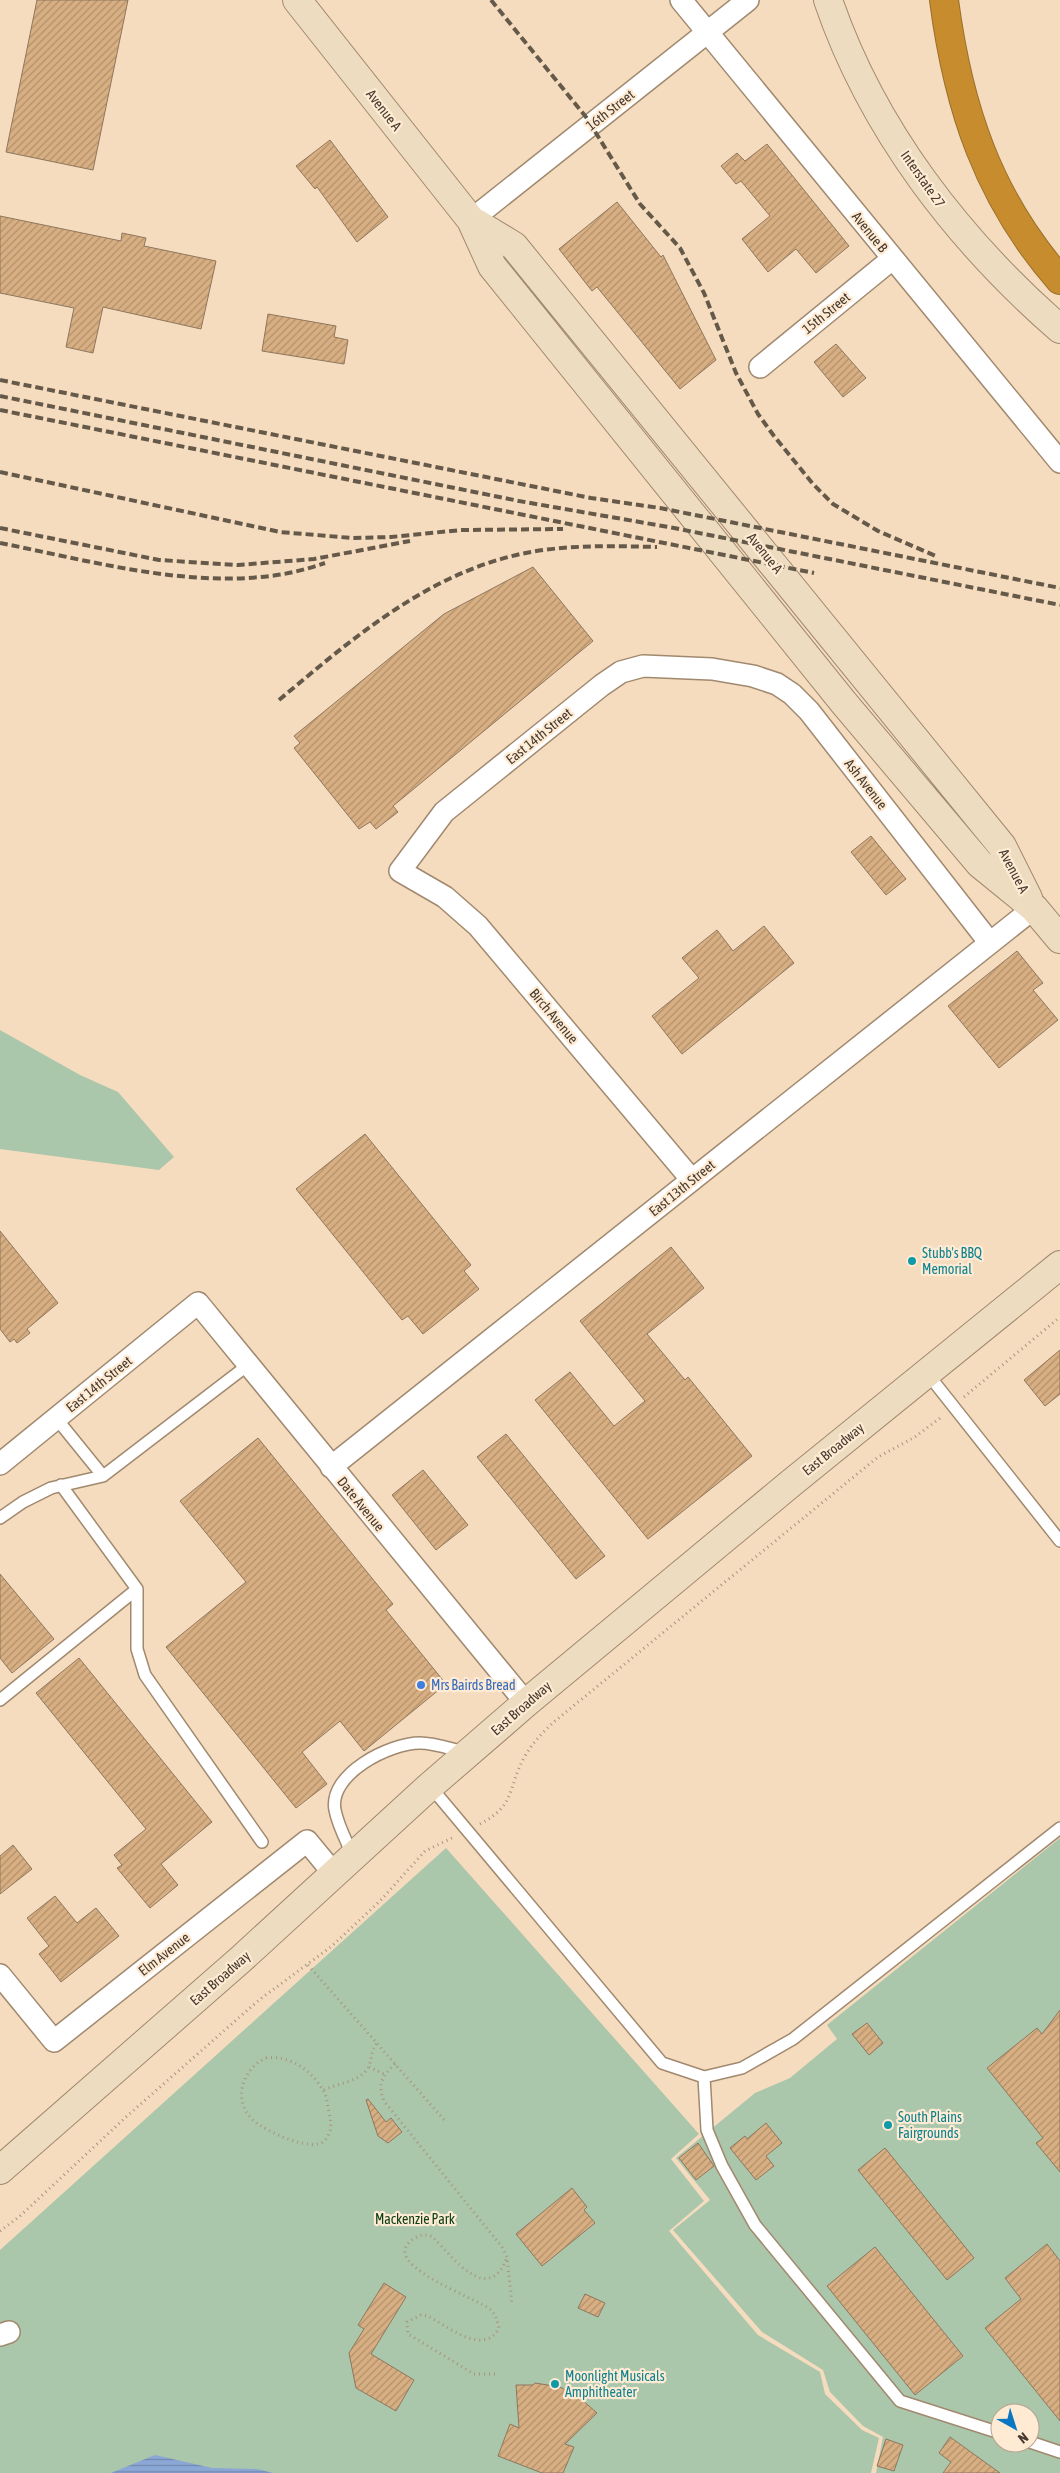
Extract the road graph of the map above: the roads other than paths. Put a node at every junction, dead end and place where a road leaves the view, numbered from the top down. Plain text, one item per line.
1 (297, 0) edge
2 (681, 0) edge
3 (748, 0) edge
4 (828, 0) edge
5 (944, 0) edge
6 (708, 32) junction
7 (471, 220) junction
8 (892, 259) junction
9 (1060, 280) edge
10 (1060, 329) edge
11 (760, 367) dead end
12 (1060, 462) edge
13 (712, 669) joint
14 (400, 871) joint
15 (1034, 908) junction
16 (1060, 939) edge
17 (990, 943) junction
18 (692, 1180) junction
19 (1060, 1265) edge
20 (198, 1303) joint
21 (248, 1365) junction
22 (927, 1373) junction
23 (56, 1418) junction
24 (0, 1464) edge
25 (331, 1467) junction
26 (103, 1476) junction
27 (60, 1485) junction
28 (0, 1518) edge
29 (1060, 1541) edge
30 (137, 1589) junction
31 (0, 1700) edge
32 (526, 1704) junction
33 (469, 1753) junction
34 (430, 1786) junction
35 (1060, 1828) edge
36 (262, 1842) dead end
37 (344, 1866) junction
38 (0, 1975) edge
39 (704, 2077) junction
40 (0, 2170) edge
41 (990, 2430) edge
42 (1040, 2445) edge
43 (1060, 2452) edge

1 - 7 main road, Avenue A
2 - 6 street, Avenue B
3 - 6 street, 16th Street
4 - 10 main road, Interstate 27
5 - 9 highway
6 - 7 street, 16th Street
6 - 8 street, Avenue B
7 - 15 main road, Avenue A
8 - 11 street, 15th Street
8 - 12 street, Avenue B
13 - 14 street, East 14th Street
13 - 17 street, Ash Avenue
14 - 18 street, Birch Avenue
15 - 16 main road, Avenue A
15 - 17 street, East 13th Street
17 - 18 street, East 13th Street
18 - 25 street, East 13th Street
19 - 22 main road, East Broadway
20 - 21 street, Date Avenue
20 - 23 street, East 14th Street
21 - 25 street, Date Avenue
21 - 26 lane
22 - 29 lane
22 - 32 main road, East Broadway
23 - 24 street, East 14th Street
23 - 26 lane
25 - 32 street, Date Avenue
26 - 27 lane
27 - 28 lane
27 - 30 lane
30 - 31 lane
30 - 36 lane
32 - 33 main road, East Broadway
33 - 34 main road, East Broadway
33 - 37 lane
34 - 37 main road, East Broadway
34 - 39 lane
35 - 39 lane
37 - 38 street, Elm Avenue
37 - 40 main road, East Broadway
39 - 41 lane
42 - 43 lane

